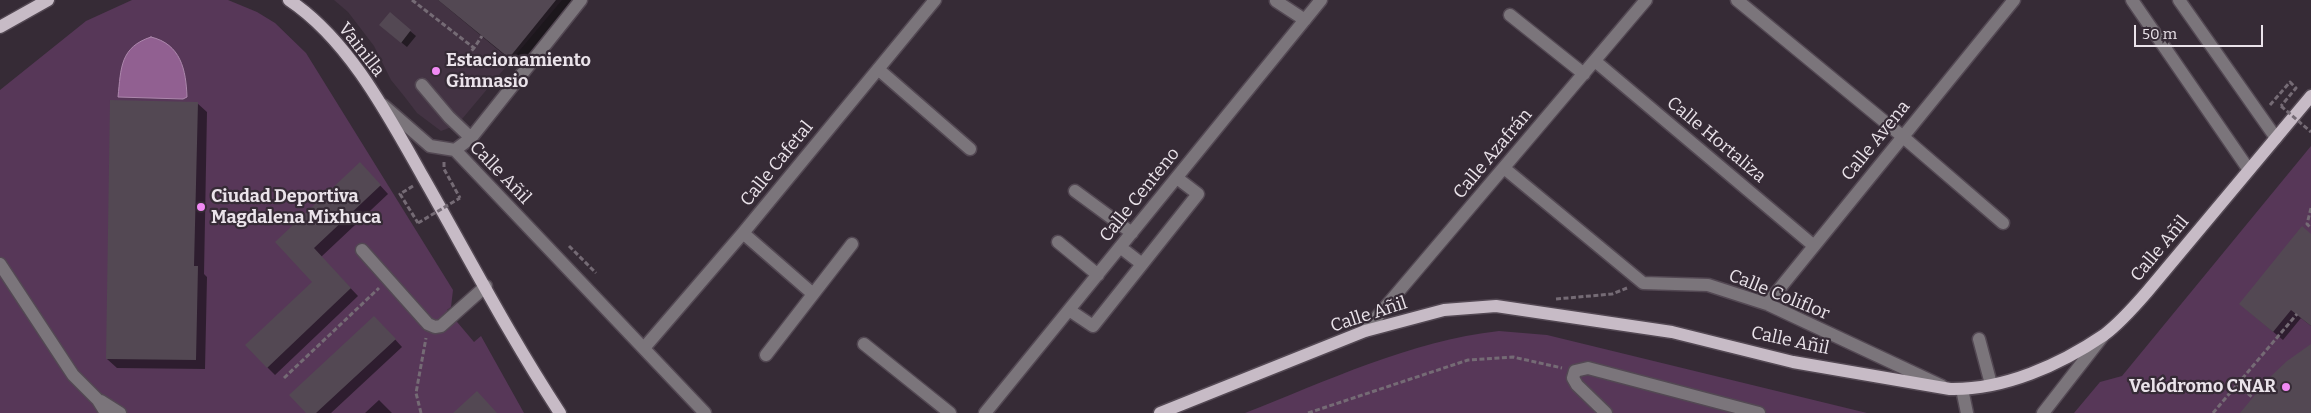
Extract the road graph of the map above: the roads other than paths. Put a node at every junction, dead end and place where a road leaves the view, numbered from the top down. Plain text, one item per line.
1 (48, 0) edge
2 (289, 0) edge
3 (581, 0) edge
4 (1321, 0) edge
5 (1646, 0) edge
6 (1737, 0) edge
7 (2014, 0) edge
8 (2132, 0) edge
9 (2179, 0) edge
10 (1276, 1) edge
11 (930, 2) edge
12 (1510, 16) dead end
13 (1304, 20) junction
14 (0, 27) edge
15 (1595, 61) junction
16 (878, 69) junction
17 (1584, 74) junction
18 (422, 85) dead end
19 (2311, 96) edge
20 (381, 104) junction
21 (1902, 136) junction
22 (471, 138) junction
23 (2276, 138) junction
24 (970, 149) dead end
25 (455, 150) junction
26 (1504, 168) junction
27 (2249, 170) junction
28 (1177, 178) junction
29 (1075, 191) dead end
30 (2003, 223) dead end
31 (743, 233) junction
32 (1132, 233) junction
33 (1058, 242) dead end
34 (852, 244) dead end
35 (1814, 246) junction
36 (1120, 247) junction
37 (362, 250) dead end
38 (0, 264) edge
39 (1142, 264) junction
40 (1098, 275) junction
41 (486, 286) junction
42 (813, 294) junction
43 (1766, 304) junction
44 (1069, 310) junction
45 (1366, 331) junction
46 (2104, 334) junction
47 (1979, 339) dead end
48 (864, 344) dead end
49 (644, 348) junction
50 (766, 355) dead end
51 (1991, 384) junction
52 (1956, 389) junction
53 (98, 400) junction
54 (1736, 410) edge
55 (106, 413) edge
56 (120, 413) edge
57 (560, 413) edge
58 (705, 413) edge
59 (950, 413) edge
60 (985, 413) edge
61 (1160, 413) edge
62 (1606, 413) edge
63 (1759, 413) edge
64 (1967, 413) edge
65 (2043, 413) edge

1 - 14 main road
2 - 20 main road, Vainilla
3 - 22 street
4 - 13 street, Calle Centeno
5 - 15 street, Calle Azafrán
6 - 21 street
7 - 21 street, Calle Avena
8 - 27 street
9 - 23 street
10 - 13 street
11 - 16 street, Calle Cafetal
12 - 17 street
13 - 28 street, Calle Centeno
15 - 17 street, Calle Azafrán
15 - 35 street, Calle Hortaliza
16 - 24 street
16 - 31 street, Calle Cafetal
17 - 26 street, Calle Azafrán
18 - 22 street
19 - 23 main road, Calle Añil
20 - 25 street, Calle Añil
20 - 41 main road
21 - 30 street
21 - 35 street, Calle Avena
22 - 25 street
23 - 27 main road, Calle Añil
25 - 49 street, Calle Añil
26 - 43 street, Calle Coliflor
26 - 45 street, Calle Azafrán
27 - 46 main road, Calle Añil
28 - 32 street, Calle Centeno
28 - 39 street
29 - 32 street
31 - 42 street
31 - 49 street, Calle Cafetal
32 - 36 street, Calle Centeno
33 - 40 street
34 - 42 street
35 - 43 street, Calle Avena
36 - 39 street
36 - 40 street, Calle Centeno
37 - 41 street
38 - 53 street
39 - 44 street
40 - 44 street, Calle Centeno
41 - 57 main road
42 - 50 street
43 - 52 street, Calle Coliflor
44 - 60 street, Calle Centeno
45 - 52 main road, Calle Añil
45 - 61 main road, Calle Añil
46 - 51 main road, Calle Añil
46 - 65 street
47 - 51 street
48 - 59 street
49 - 58 street, Calle Añil
51 - 52 main road, Calle Añil
52 - 64 street
53 - 55 street
53 - 56 street
54 - 62 street
54 - 63 street

